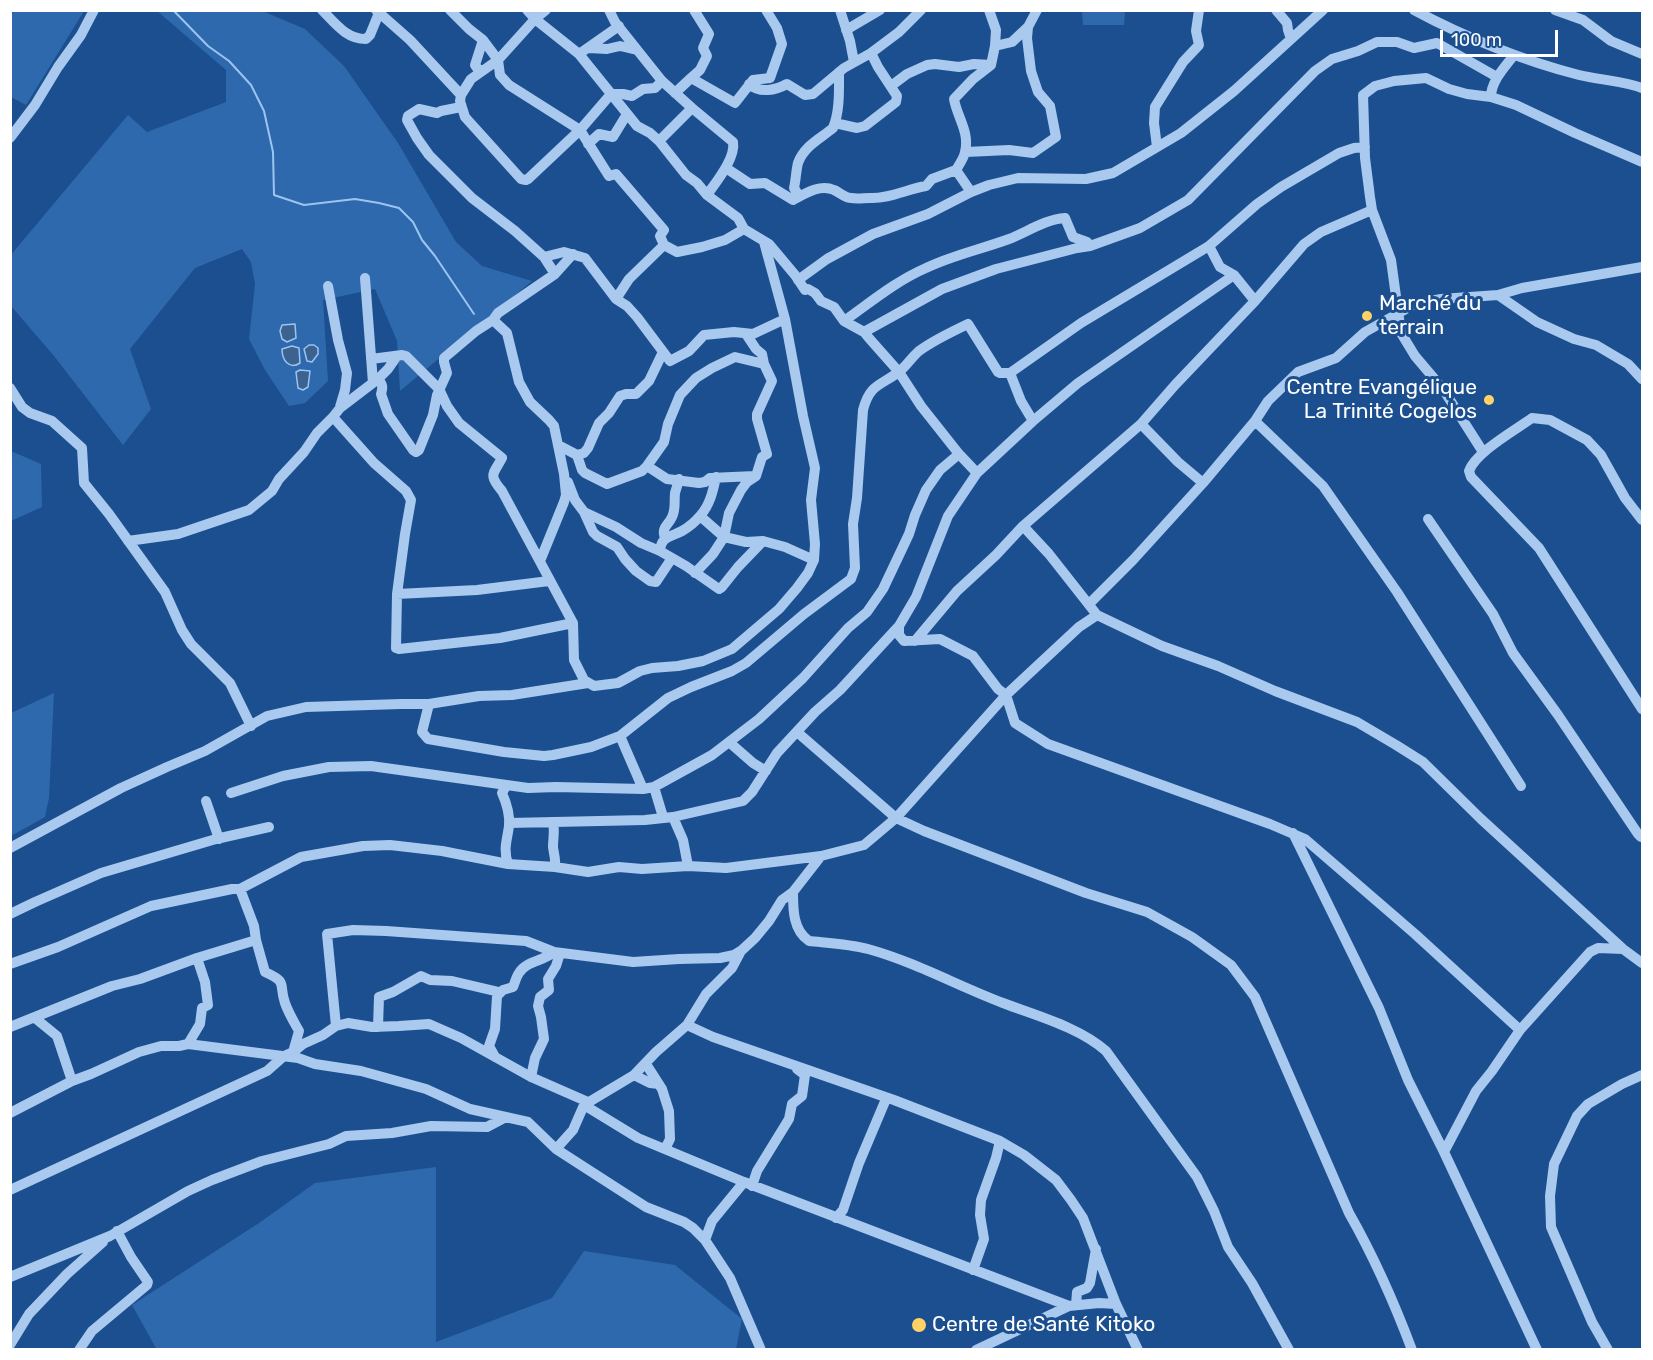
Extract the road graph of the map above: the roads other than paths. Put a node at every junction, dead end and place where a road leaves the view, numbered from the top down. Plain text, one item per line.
1 (94, 10) edge
2 (322, 10) edge
3 (450, 10) edge
4 (527, 10) edge
5 (546, 10) edge
6 (609, 10) edge
7 (619, 10) edge
8 (694, 10) edge
9 (840, 10) edge
10 (880, 10) edge
11 (921, 10) edge
12 (988, 10) edge
13 (1037, 10) edge
14 (1199, 10) edge
15 (1276, 10) edge
16 (1323, 10) edge
17 (1414, 10) edge
18 (1554, 10) edge
19 (767, 11) edge
20 (378, 12) edge
21 (535, 19) junction
22 (617, 24) junction
23 (1028, 27) junction
24 (846, 30) junction
25 (1291, 39) junction
26 (483, 40) junction
27 (995, 46) junction
28 (589, 48) junction
29 (637, 50) junction
30 (871, 53) junction
31 (579, 54) junction
32 (1642, 54) edge
33 (1514, 55) junction
34 (498, 60) junction
35 (854, 62) junction
36 (991, 65) junction
37 (475, 72) junction
38 (839, 72) junction
39 (1497, 77) junction
40 (691, 78) junction
41 (662, 81) junction
42 (749, 84) junction
43 (891, 86) junction
44 (1642, 86) edge
45 (675, 93) junction
46 (611, 94) junction
47 (461, 95) junction
48 (1491, 97) junction
49 (460, 107) junction
50 (692, 108) junction
51 (627, 114) junction
52 (835, 123) junction
53 (580, 130) junction
54 (10, 138) edge
55 (659, 141) junction
56 (588, 144) junction
57 (1157, 147) junction
58 (1365, 147) junction
59 (966, 152) junction
60 (1642, 162) edge
61 (726, 168) junction
62 (956, 170) junction
63 (971, 192) junction
64 (707, 195) junction
65 (799, 196) junction
66 (1372, 210) junction
67 (744, 229) junction
68 (764, 242) junction
69 (664, 246) junction
70 (1090, 246) junction
71 (1209, 246) junction
72 (573, 254) junction
73 (544, 257) junction
74 (1642, 267) edge
75 (555, 274) junction
76 (1234, 275) junction
77 (365, 278) dead end
78 (798, 280) junction
79 (328, 286) dead end
80 (1498, 295) junction
81 (616, 299) junction
82 (1255, 301) junction
83 (1398, 313) junction
84 (785, 319) junction
85 (493, 320) junction
86 (844, 321) junction
87 (864, 332) junction
88 (746, 334) junction
89 (663, 352) junction
90 (397, 356) junction
91 (370, 359) junction
92 (764, 364) junction
93 (899, 372) junction
94 (1010, 374) junction
95 (1642, 379) edge
96 (375, 381) junction
97 (10, 388) edge
98 (439, 389) junction
99 (336, 412) junction
100 (1033, 421) junction
101 (1255, 421) junction
102 (1141, 424) junction
103 (558, 445) junction
104 (1483, 452) junction
105 (959, 454) junction
106 (577, 455) junction
107 (647, 466) junction
108 (977, 473) junction
109 (564, 474) junction
110 (756, 476) junction
111 (716, 477) junction
112 (679, 479) junction
113 (1203, 483) junction
114 (584, 512) junction
115 (700, 516) junction
116 (1428, 519) dead end
117 (1642, 520) edge
118 (1023, 526) junction
119 (724, 537) junction
120 (665, 538) junction
121 (128, 541) junction
122 (763, 541) junction
123 (660, 551) junction
124 (672, 558) junction
125 (814, 560) junction
126 (540, 561) junction
127 (695, 573) junction
128 (549, 581) junction
129 (397, 594) junction
130 (1089, 604) junction
131 (1098, 615) junction
132 (573, 623) junction
133 (899, 626) junction
134 (915, 641) junction
135 (588, 683) junction
136 (1006, 695) junction
137 (429, 704) junction
138 (1642, 709) edge
139 (251, 726) junction
140 (797, 732) junction
141 (620, 736) junction
142 (729, 742) junction
143 (766, 771) junction
144 (506, 786) junction
145 (1521, 786) dead end
146 (649, 788) junction
147 (231, 793) dead end
148 (206, 801) dead end
149 (668, 817) junction
150 (896, 818) junction
151 (553, 822) junction
152 (509, 823) junction
153 (269, 827) dead end
154 (1292, 833) junction
155 (1642, 836) edge
156 (219, 839) junction
157 (10, 848) edge
158 (821, 856) junction
159 (508, 864) junction
160 (688, 866) junction
161 (555, 867) junction
162 (240, 890) junction
163 (793, 892) junction
164 (10, 914) edge
165 (256, 940) junction
166 (1623, 949) junction
167 (742, 950) junction
168 (557, 953) junction
169 (197, 958) junction
170 (720, 958) junction
171 (1642, 963) edge
172 (10, 964) edge
173 (732, 968) junction
174 (499, 992) junction
175 (35, 1018) junction
176 (687, 1025) junction
177 (336, 1026) junction
178 (10, 1027) edge
179 (378, 1027) junction
180 (1520, 1030) junction
181 (188, 1044) junction
182 (288, 1054) junction
183 (495, 1058) junction
184 (646, 1064) junction
185 (795, 1066) junction
186 (633, 1075) junction
187 (1642, 1075) edge
188 (531, 1077) junction
189 (72, 1081) junction
190 (658, 1084) junction
191 (886, 1099) junction
192 (586, 1104) junction
193 (10, 1113) edge
194 (528, 1122) junction
195 (1000, 1141) junction
196 (556, 1149) junction
197 (665, 1149) junction
198 (1444, 1152) junction
199 (748, 1184) junction
200 (10, 1190) edge
201 (836, 1218) junction
202 (114, 1233) junction
203 (705, 1240) junction
204 (1096, 1249) junction
205 (973, 1270) junction
206 (10, 1277) edge
207 (1116, 1304) junction
208 (1073, 1305) junction
209 (10, 1345) edge
210 (79, 1350) edge
211 (761, 1350) edge
212 (976, 1350) edge
213 (1138, 1350) edge
214 (1289, 1350) edge
215 (1412, 1350) edge
216 (1537, 1350) edge
217 (1608, 1350) edge

1 - 54 street
2 - 20 street
3 - 26 street
4 - 21 street
5 - 21 street
6 - 22 street
7 - 22 street
8 - 40 street
9 - 24 street
10 - 24 street
11 - 30 street
12 - 27 street
13 - 23 street
14 - 57 street
15 - 25 street
16 - 25 street
17 - 33 street
18 - 32 street
19 - 42 street
20 - 47 street
21 - 31 street
21 - 34 street
22 - 28 street
22 - 29 street
23 - 27 street
23 - 59 street
24 - 35 street
25 - 57 street
26 - 34 street
26 - 37 street
27 - 36 street
28 - 29 street
28 - 31 street
29 - 41 street
30 - 35 street
30 - 43 street
31 - 46 street
33 - 39 street
33 - 44 street
34 - 37 street
34 - 53 street
35 - 38 street
36 - 43 street
36 - 59 street
37 - 47 street
38 - 42 street
38 - 52 street
39 - 48 street
39 - 70 street
40 - 42 street
40 - 45 street
41 - 45 street
41 - 46 street
43 - 52 street
45 - 50 street
46 - 51 street
46 - 53 street
47 - 49 street
48 - 58 street
48 - 60 street
49 - 53 street
49 - 73 street
50 - 55 street
50 - 61 street
51 - 55 street
51 - 56 street
52 - 65 street
53 - 56 street
55 - 64 street
56 - 69 street
57 - 63 street
58 - 66 street
58 - 71 street
59 - 62 street
61 - 64 street
61 - 65 street
62 - 63 street
62 - 65 street
63 - 78 street
64 - 67 street
66 - 82 street
66 - 83 street
67 - 68 street
67 - 69 street
68 - 78 street
68 - 84 street
69 - 81 street
70 - 86 street
70 - 87 street
71 - 76 street
71 - 94 street
72 - 73 street
72 - 75 street
72 - 81 street
73 - 75 street
74 - 80 street
75 - 85 street
76 - 82 street
76 - 100 street
77 - 91 street
78 - 86 street
79 - 99 street
80 - 83 street
80 - 95 street
81 - 89 street
82 - 102 street
83 - 101 street
83 - 104 street
84 - 88 street
84 - 125 street
85 - 98 street
85 - 103 street
86 - 87 street
87 - 93 street
88 - 89 street
88 - 92 street
89 - 106 street
90 - 91 street
90 - 96 street
90 - 98 street
91 - 96 street
92 - 107 street
92 - 110 street
93 - 94 street
93 - 105 street
93 - 141 street
94 - 100 street
96 - 98 street
96 - 99 street
97 - 121 street
98 - 126 street
99 - 121 street
99 - 129 street
100 - 108 street
101 - 113 street
101 - 145 street
102 - 113 street
102 - 118 street
103 - 106 street
103 - 109 street
104 - 117 street
104 - 138 street
105 - 108 street
105 - 142 street
106 - 107 street
107 - 112 street
108 - 133 street
109 - 114 street
109 - 126 street
110 - 111 street
110 - 119 street
111 - 112 street
111 - 115 street
112 - 120 street
113 - 130 street
114 - 123 street
114 - 124 street
115 - 119 street
115 - 120 street
116 - 155 street
118 - 130 street
118 - 134 street
119 - 122 street
119 - 127 street
120 - 123 street
121 - 139 street
122 - 125 street
122 - 127 street
123 - 124 street
124 - 127 street
125 - 135 street
126 - 128 street
128 - 129 street
128 - 132 street
129 - 132 street
130 - 131 street
131 - 136 street
131 - 166 street
132 - 135 street
133 - 134 street
133 - 140 street
134 - 136 street
135 - 137 street
136 - 150 street
136 - 154 street
137 - 139 street
137 - 141 street
139 - 157 street
140 - 143 street
140 - 150 street
141 - 146 street
142 - 143 street
142 - 146 street
143 - 149 street
144 - 146 street
144 - 147 street
144 - 152 street
146 - 149 street
148 - 156 street
149 - 151 street
149 - 160 street
150 - 158 street
150 - 215 street
151 - 152 street
151 - 161 street
152 - 159 street
153 - 156 street
154 - 180 street
154 - 198 street
156 - 164 street
158 - 160 street
158 - 163 street
159 - 161 street
159 - 162 street
160 - 161 street
162 - 165 street
162 - 172 street
163 - 167 street
163 - 214 street
165 - 169 street
165 - 182 street
166 - 171 street
166 - 180 street
167 - 170 street
167 - 173 street
168 - 170 street
168 - 174 street
168 - 177 street
168 - 188 street
169 - 175 street
169 - 181 street
170 - 173 street
173 - 176 street
174 - 179 street
174 - 183 street
175 - 178 street
175 - 189 street
176 - 184 street
176 - 185 street
177 - 179 street
177 - 182 street
179 - 183 street
180 - 198 street
181 - 182 street
181 - 189 street
182 - 194 street
182 - 200 street
183 - 188 street
184 - 186 street
184 - 190 street
185 - 191 street
185 - 199 street
186 - 190 street
186 - 192 street
187 - 217 street
188 - 192 street
189 - 193 street
190 - 197 street
191 - 195 street
191 - 201 street
192 - 196 street
192 - 197 street
194 - 196 street
194 - 202 street
195 - 204 street
195 - 205 street
196 - 203 street
197 - 199 street
198 - 216 street
199 - 201 street
199 - 203 street
201 - 205 street
202 - 206 street
202 - 209 street
202 - 210 street
203 - 211 street
204 - 207 street
204 - 208 street
205 - 208 street
207 - 208 street
207 - 213 street
208 - 212 street

